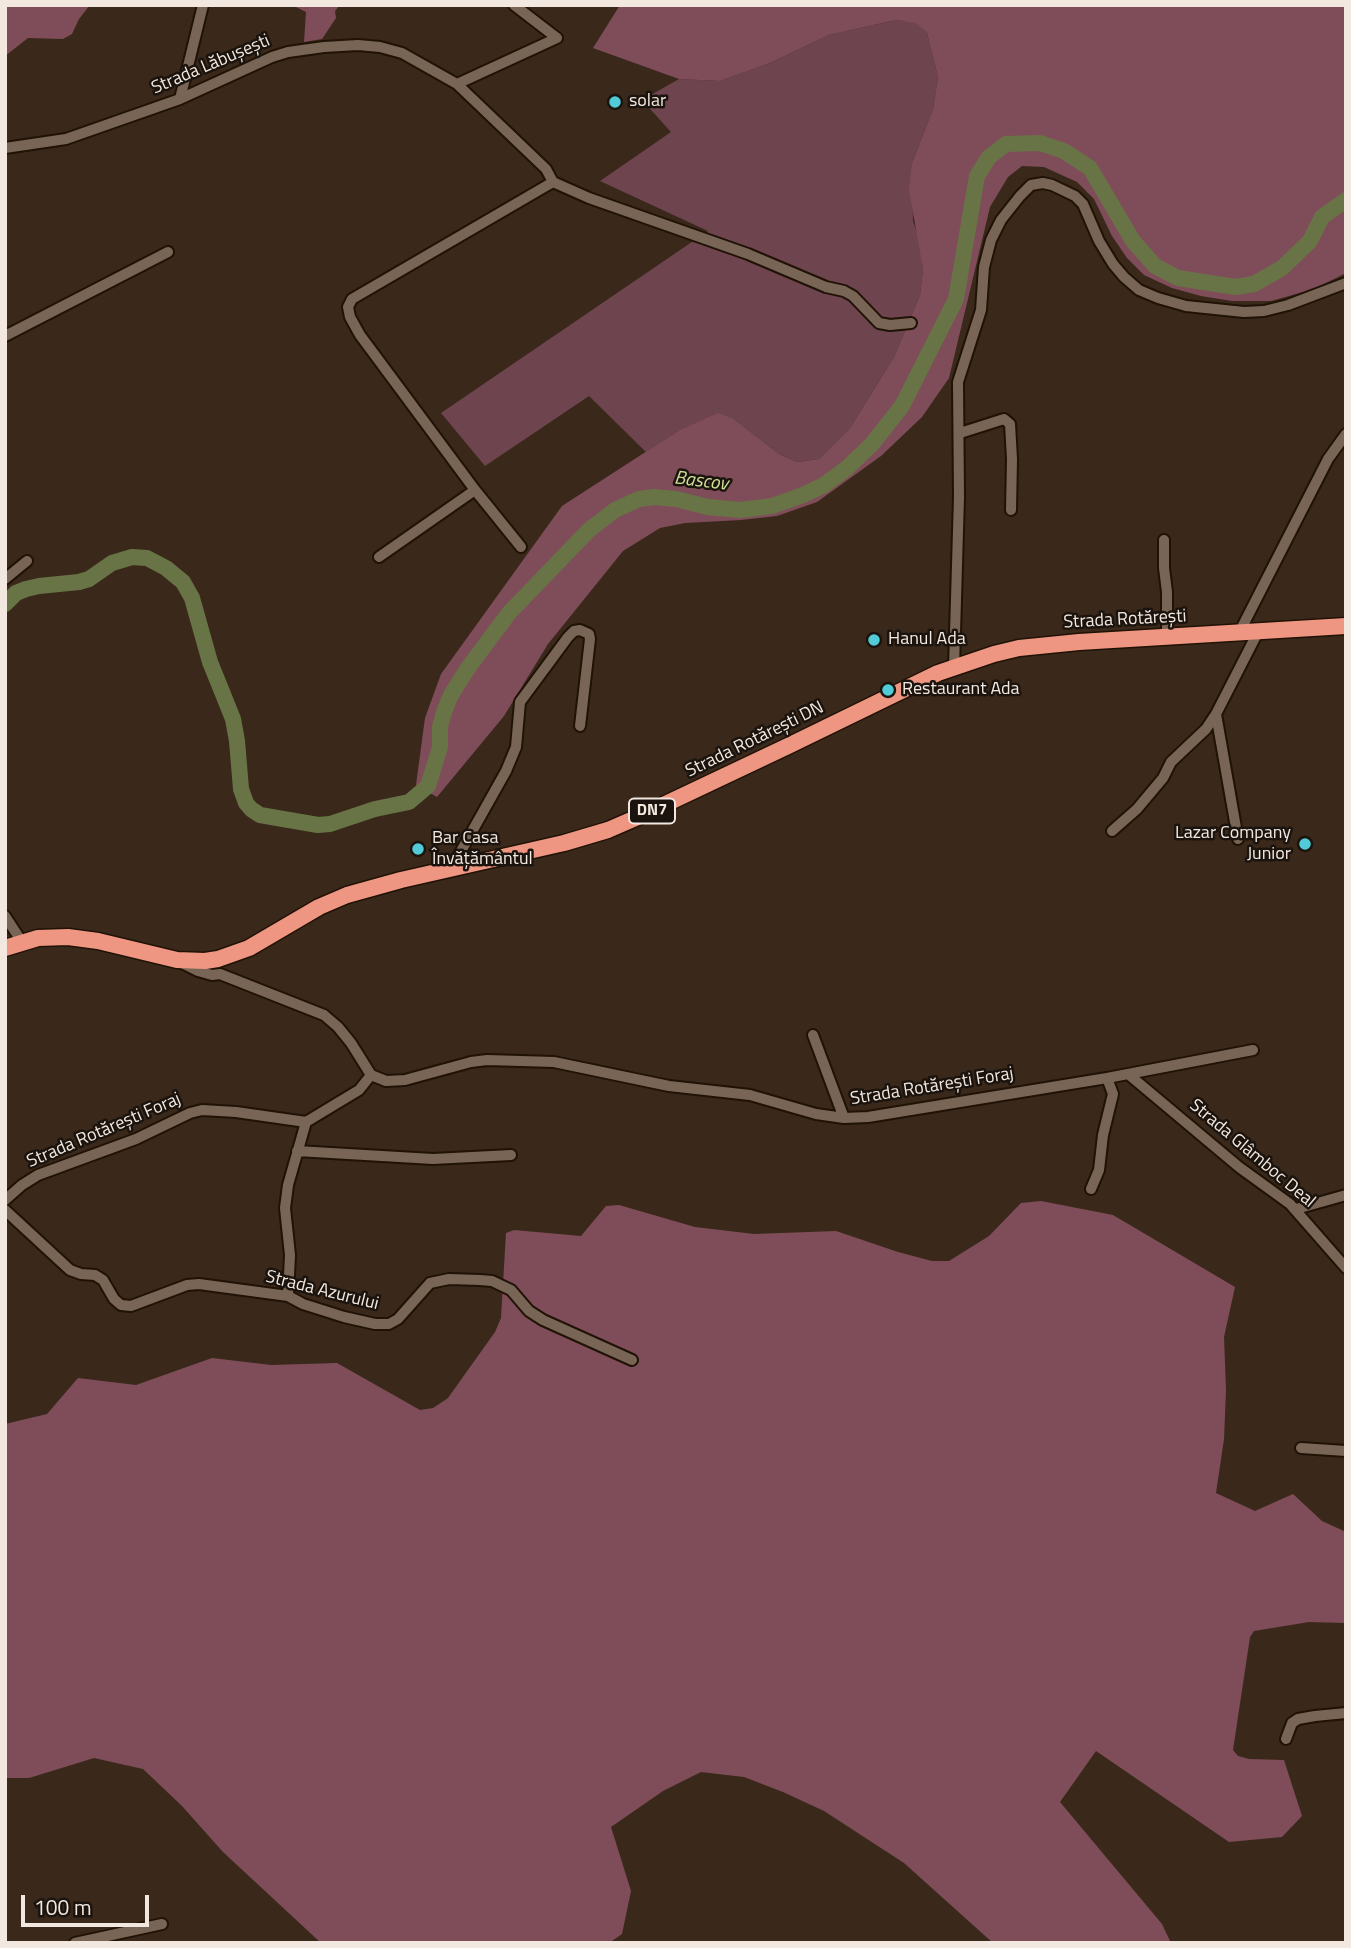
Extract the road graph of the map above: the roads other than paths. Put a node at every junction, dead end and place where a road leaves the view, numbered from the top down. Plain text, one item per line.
1 (203, 5) edge
2 (514, 5) edge
3 (457, 84) junction
4 (180, 99) junction
5 (5, 148) edge
6 (553, 182) junction
7 (168, 252) dead end
8 (1346, 283) edge
9 (911, 323) dead end
10 (5, 336) edge
11 (960, 433) junction
12 (1346, 434) edge
13 (475, 489) junction
14 (1011, 510) dead end
15 (1164, 540) dead end
16 (521, 547) dead end
17 (379, 557) dead end
18 (27, 561) dead end
19 (5, 579) edge
20 (1346, 626) edge
21 (1258, 632) junction
22 (1239, 633) junction
23 (1167, 637) junction
24 (954, 667) junction
25 (912, 685) joint
26 (1216, 714) junction
27 (580, 726) dead end
28 (1112, 831) dead end
29 (1238, 839) dead end
30 (450, 870) junction
31 (5, 916) edge
32 (22, 942) junction
33 (5, 948) edge
34 (231, 956) junction
35 (177, 960) junction
36 (220, 974) junction
37 (813, 1035) dead end
38 (1253, 1050) dead end
39 (370, 1074) junction
40 (1128, 1074) junction
41 (1107, 1077) junction
42 (844, 1118) junction
43 (306, 1122) junction
44 (297, 1151) junction
45 (511, 1155) dead end
46 (1091, 1189) dead end
47 (1346, 1195) edge
48 (5, 1200) edge
49 (1296, 1209) junction
50 (5, 1210) edge
51 (1346, 1268) edge
52 (288, 1296) junction
53 (632, 1360) dead end
54 (1301, 1448) dead end
55 (1346, 1451) edge
56 (1346, 1713) edge
57 (1286, 1739) dead end
58 (162, 1924) dead end
59 (75, 1943) edge

1 - 4 street
2 - 3 street
3 - 4 street, Strada Lăbușești
3 - 6 street, Strada Lăbușești
4 - 5 street, Strada Lăbușești
6 - 9 street
6 - 13 street
7 - 10 street
8 - 11 street
11 - 14 street
11 - 24 street
12 - 22 street
13 - 16 street
13 - 17 street
15 - 23 street
18 - 19 street
20 - 21 highway, Strada Rotărești / DN7
21 - 22 highway, Strada Rotărești / DN7
21 - 26 street
22 - 23 highway, Strada Rotărești / DN7
23 - 24 highway, Strada Rotărești / DN7
24 - 25 highway, Strada Rotărești / DN7
25 - 30 highway, Strada Rotărești DN / DN7
26 - 28 street
26 - 29 street
27 - 30 street
30 - 34 highway, Strada Rotărești DN / DN7
31 - 32 street
32 - 33 highway, Strada Rotărești DN / DN7
32 - 35 highway, Strada Rotărești DN / DN7
34 - 35 highway, Strada Rotărești DN / DN7
34 - 36 street
35 - 36 street
36 - 39 street
37 - 42 street
38 - 40 street, Strada Rotărești Foraj
39 - 42 street, Strada Rotărești Foraj
39 - 43 street
40 - 41 street, Strada Rotărești Foraj
40 - 49 street, Strada Glâmboc Deal
41 - 42 street, Strada Rotărești Foraj
41 - 46 street
43 - 44 street
43 - 48 street, Strada Rotărești Foraj
44 - 45 street
44 - 52 street
47 - 49 street
49 - 51 street, Strada Glâmboc Deal
50 - 52 street, Strada Azurului
52 - 53 street, Strada Azurului
54 - 55 street
56 - 57 street
58 - 59 street

